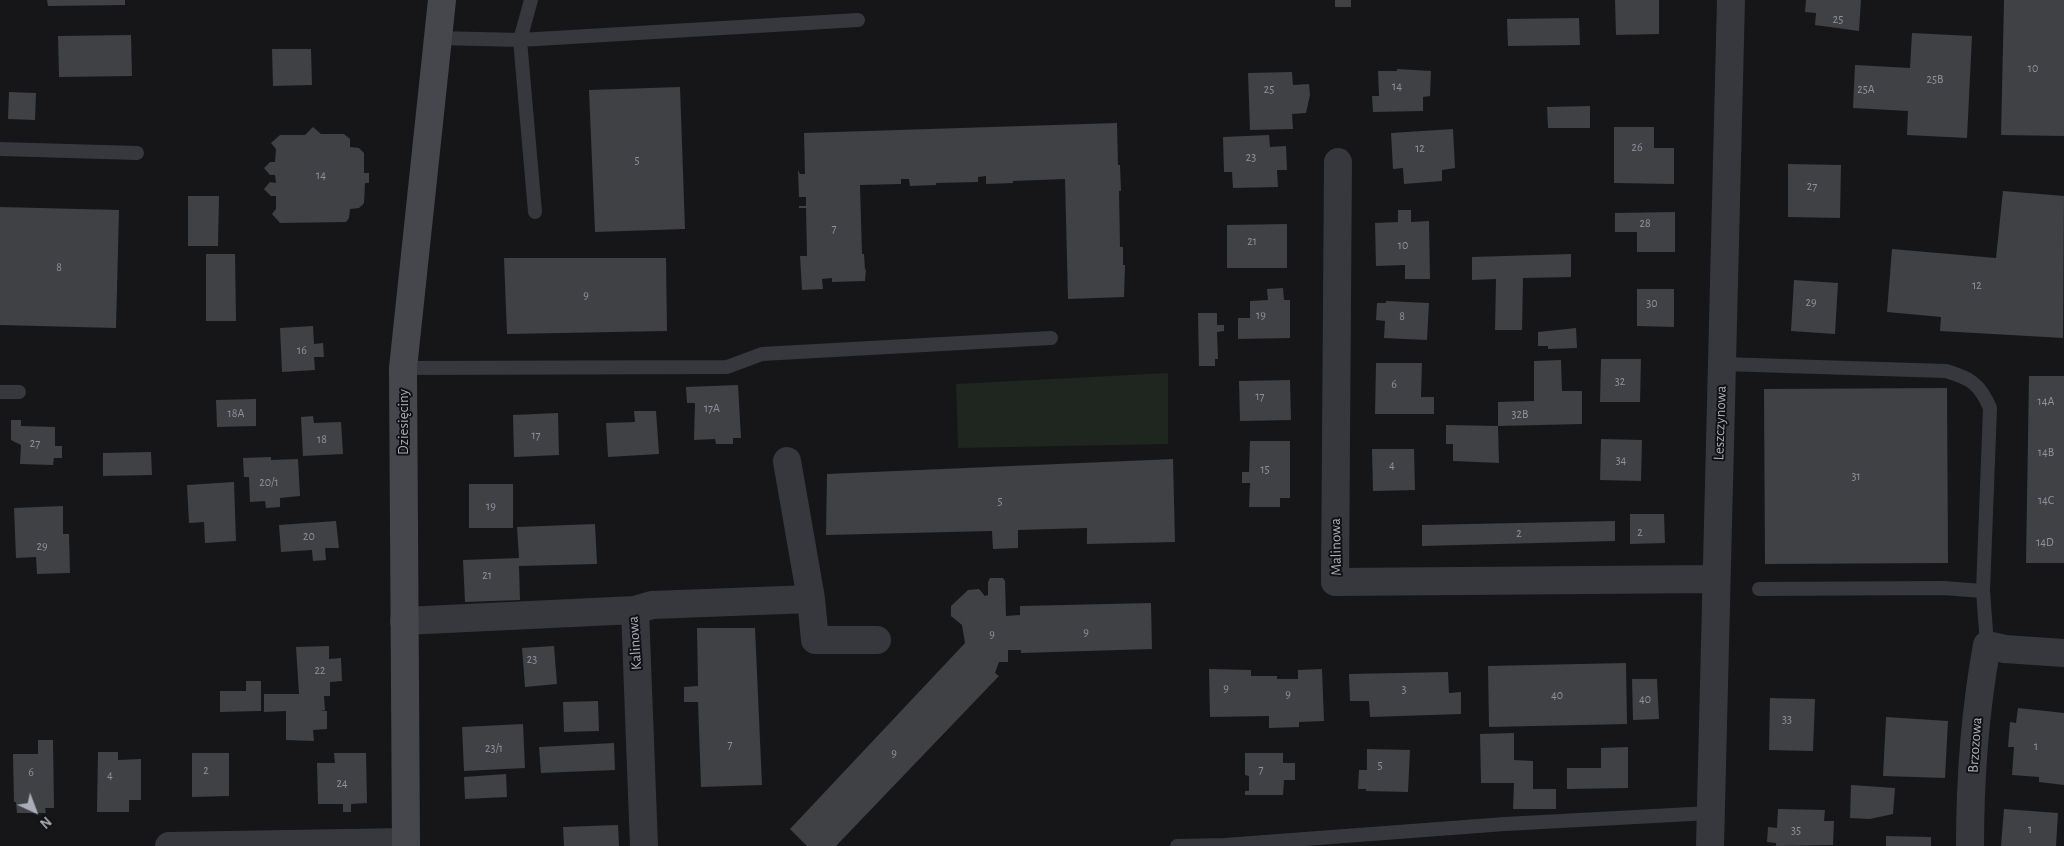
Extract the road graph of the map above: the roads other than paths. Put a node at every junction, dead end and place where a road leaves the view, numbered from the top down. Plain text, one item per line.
1 (442, 0) edge
2 (531, 0) edge
3 (1731, 0) edge
4 (858, 20) dead end
5 (438, 38) junction
6 (520, 40) junction
7 (0, 149) edge
8 (137, 153) dead end
9 (1338, 162) dead end
10 (535, 212) dead end
11 (1051, 338) dead end
12 (1722, 364) junction
13 (403, 368) junction
14 (0, 392) edge
15 (19, 392) dead end
16 (787, 461) dead end
17 (1716, 579) junction
18 (1759, 589) dead end
19 (1983, 591) junction
20 (811, 599) junction
21 (635, 610) junction
22 (404, 621) junction
23 (877, 640) dead end
24 (1988, 645) junction
25 (2064, 654) edge
26 (1710, 813) junction
27 (406, 844) edge
28 (169, 846) edge
29 (644, 846) edge
30 (1177, 846) edge
31 (1710, 846) edge
32 (1970, 846) edge

1 - 5 street, Dziesięciny
2 - 6 lane
3 - 12 street, Leszczynowa
4 - 6 lane
5 - 6 lane
5 - 13 street, Dziesięciny
6 - 10 lane
7 - 8 lane
9 - 17 street, Malinowa
11 - 13 lane
12 - 17 street, Leszczynowa
12 - 19 lane
13 - 22 street, Dziesięciny
14 - 15 lane
16 - 20 street
17 - 26 street, Leszczynowa
18 - 19 lane
19 - 24 lane
20 - 21 street
20 - 23 street
21 - 22 street, Kalinowa
21 - 29 street, Kalinowa
22 - 27 street, Dziesięciny
24 - 25 street
24 - 32 street, Brzozowa
26 - 30 lane
26 - 31 street, Leszczynowa
27 - 28 street

